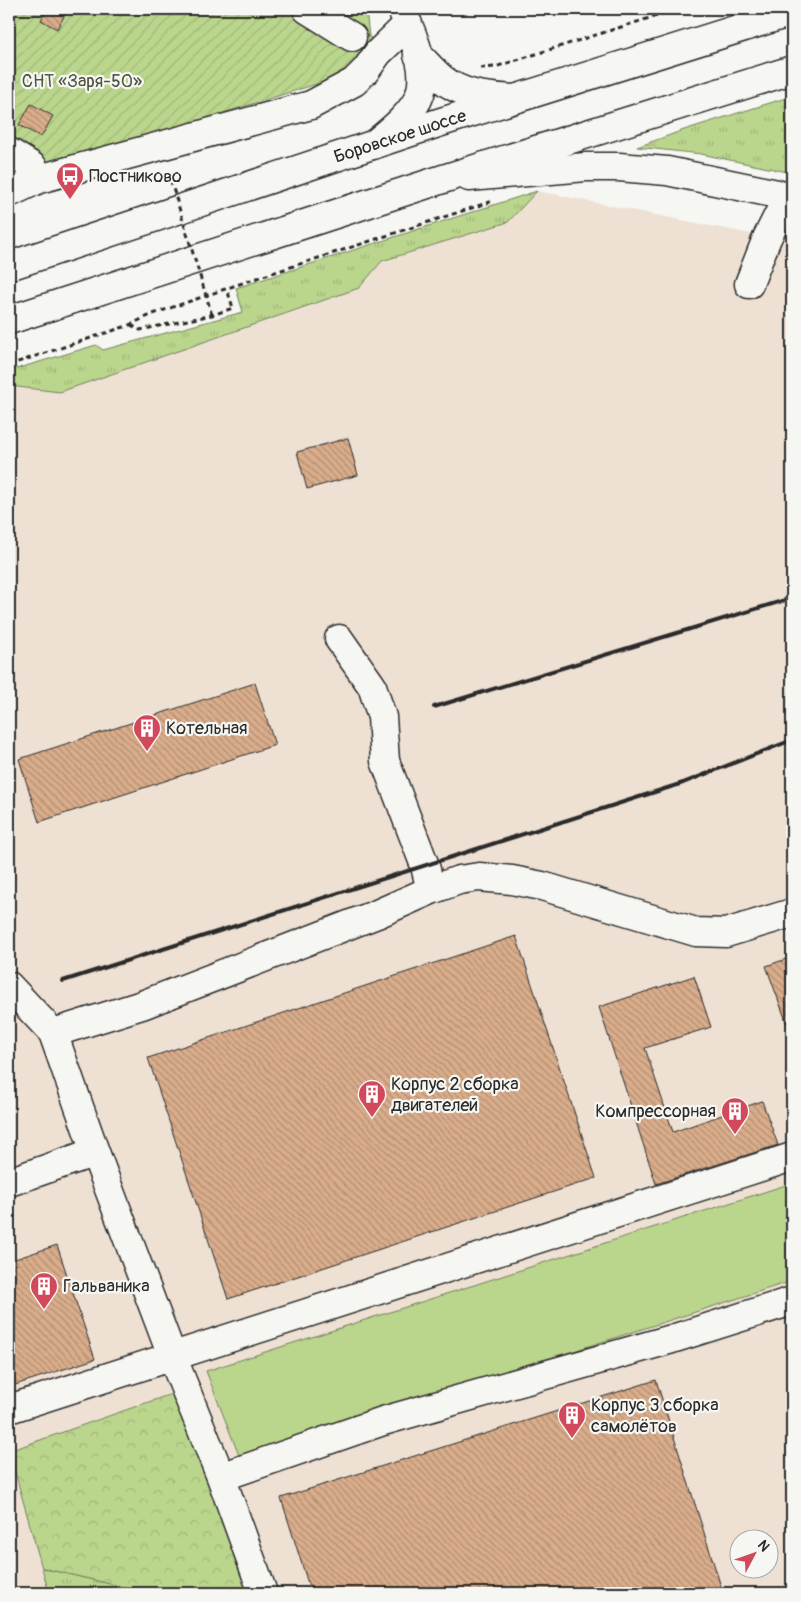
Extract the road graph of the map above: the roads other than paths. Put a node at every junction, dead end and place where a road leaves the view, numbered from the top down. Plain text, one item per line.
1 (307, 9) edge
2 (792, 12) edge
3 (405, 16) edge
4 (352, 37) dead end
5 (418, 55) junction
6 (792, 70) edge
7 (515, 99) junction
8 (373, 145) junction
9 (9, 152) edge
10 (39, 179) junction
11 (443, 179) junction
12 (9, 193) edge
13 (790, 197) edge
14 (9, 266) edge
15 (749, 284) dead end
16 (9, 320) edge
17 (339, 639) dead end
18 (431, 890) junction
19 (792, 913) edge
20 (9, 986) edge
21 (53, 1033) junction
22 (95, 1152) junction
23 (792, 1157) edge
24 (9, 1182) edge
25 (792, 1301) edge
26 (172, 1356) junction
27 (9, 1409) edge
28 (221, 1477) junction
29 (263, 1593) edge

1 - 4 main road
2 - 7 main road, Боровское шоссе
3 - 5 main road
3 - 10 main road
5 - 7 main road
5 - 8 main road
6 - 11 main road
7 - 8 main road, Боровское шоссе
8 - 14 main road, Боровское шоссе
9 - 10 main road
10 - 12 main road
11 - 13 main road
11 - 16 main road
13 - 15 main road
17 - 18 main road
18 - 19 main road
18 - 21 main road
20 - 21 main road
21 - 22 main road
22 - 24 main road
22 - 26 main road
23 - 26 main road
25 - 28 main road
26 - 27 main road
26 - 28 main road
28 - 29 main road

